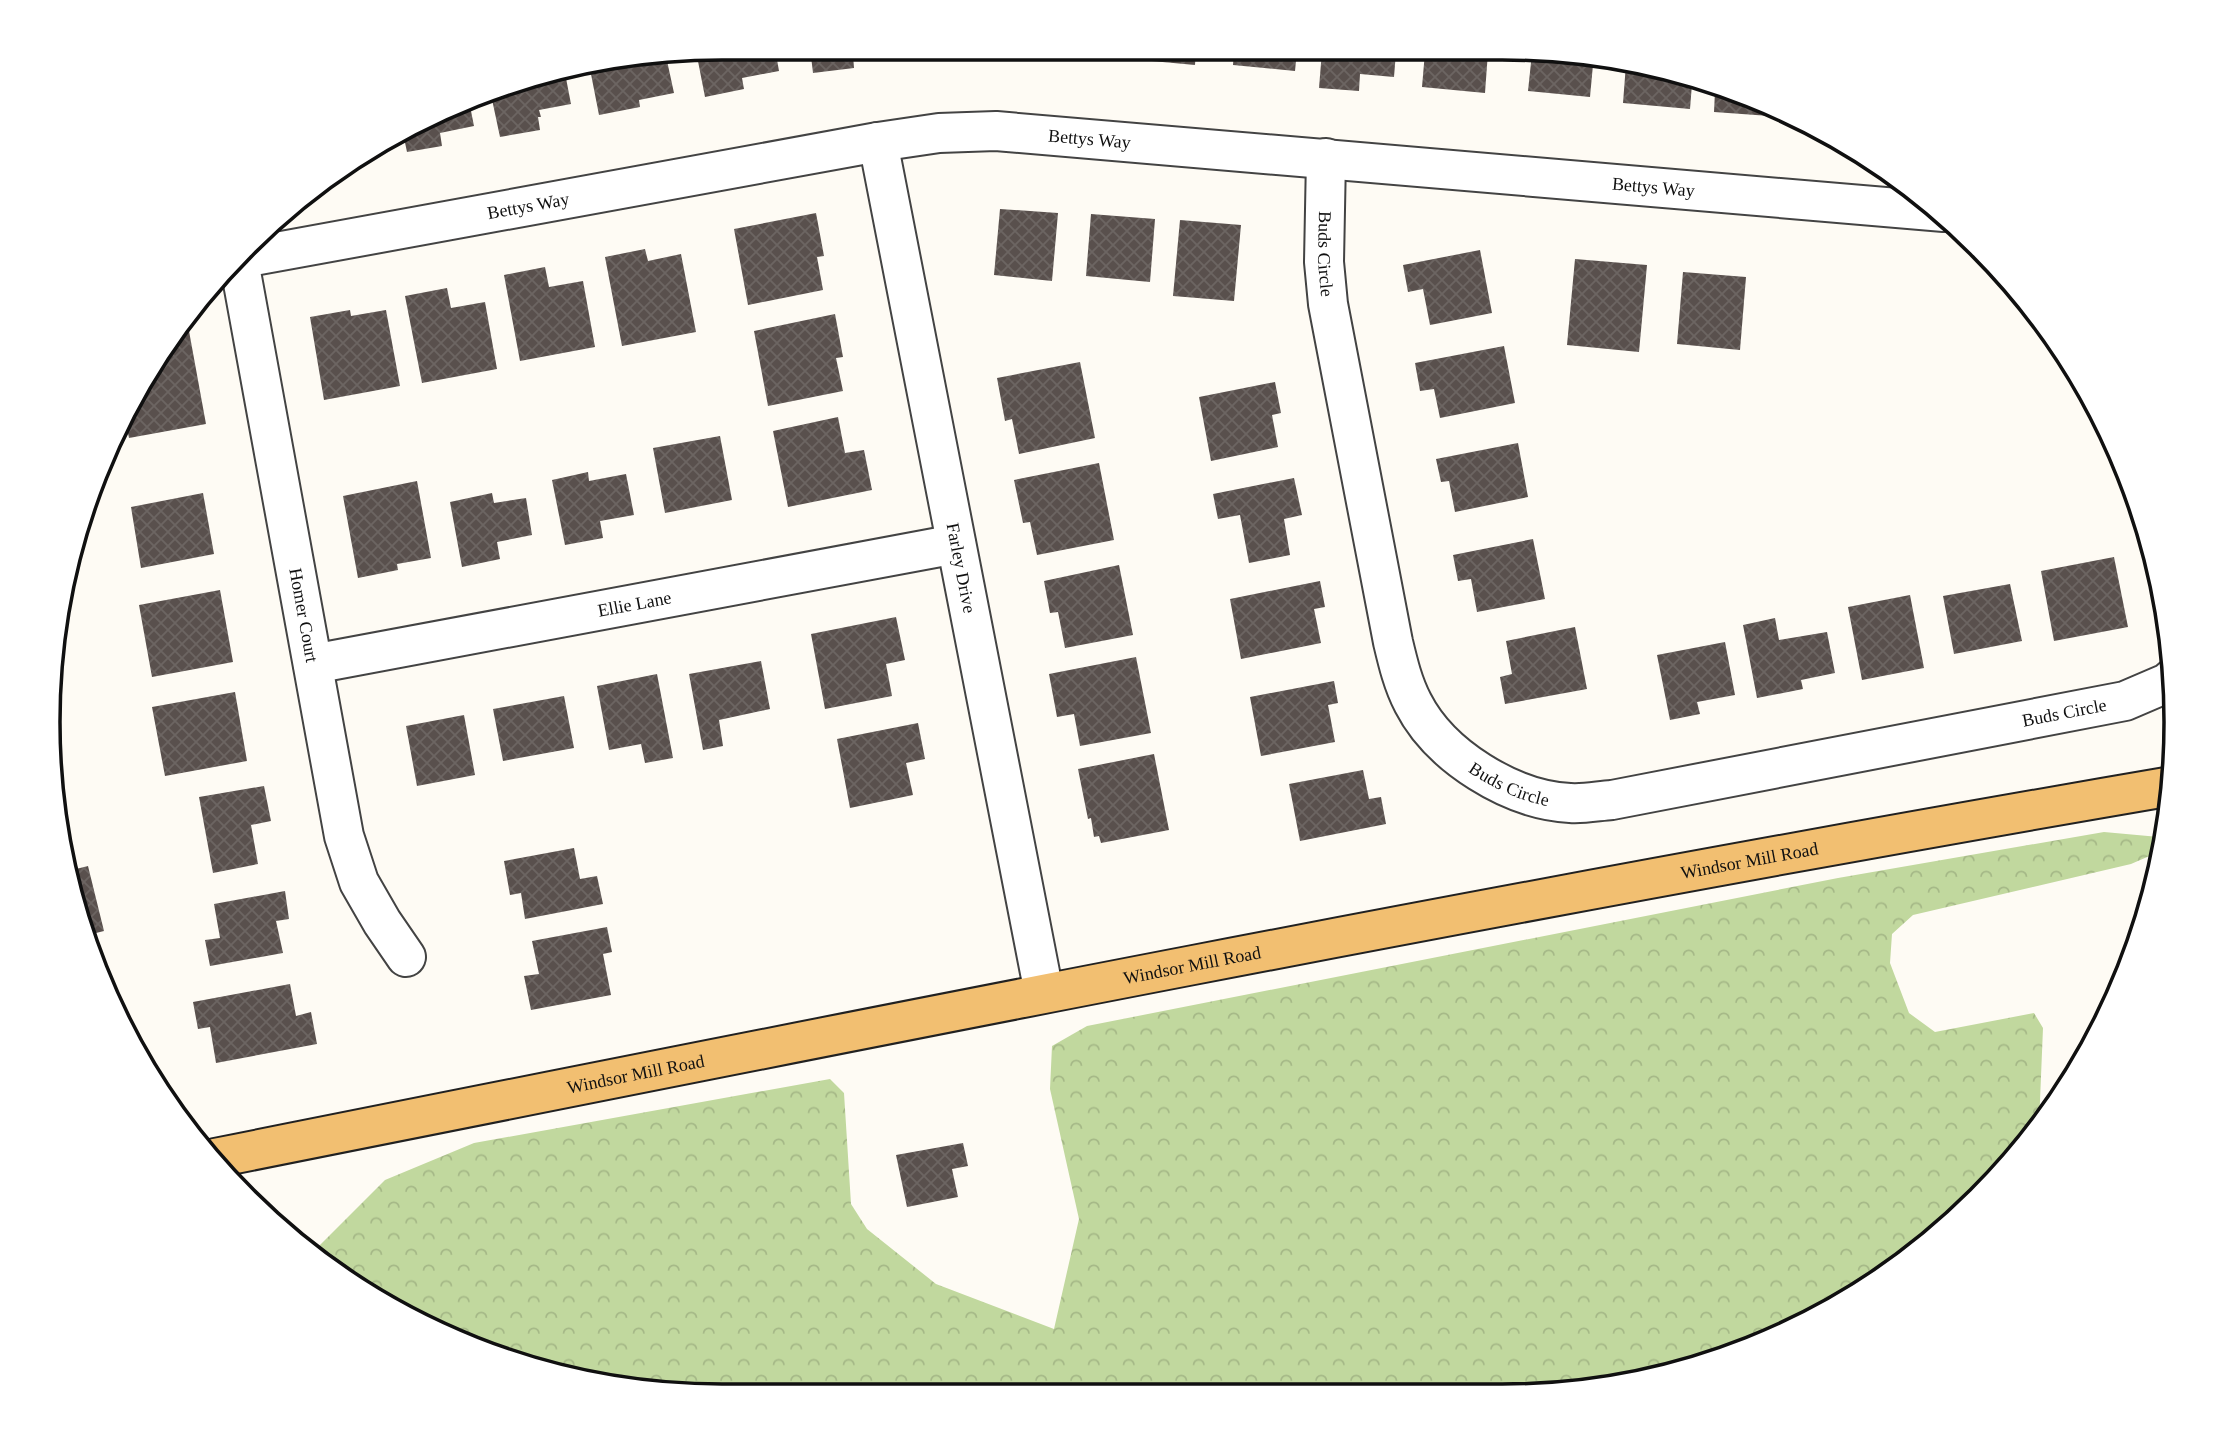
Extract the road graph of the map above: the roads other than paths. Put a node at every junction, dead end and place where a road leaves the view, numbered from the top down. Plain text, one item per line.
1 (878, 142) junction
2 (1326, 159) junction
3 (1923, 210) edge
4 (248, 259) edge
5 (242, 265) edge
6 (956, 544) junction
7 (313, 664) junction
8 (2163, 685) edge
9 (2161, 788) edge
10 (406, 957) dead end
11 (1044, 993) junction
12 (223, 1156) edge

1 - 2 street, Bettys Way
1 - 4 street, Bettys Way
1 - 6 street, Farley Drive
2 - 3 street, Bettys Way
2 - 8 street, Buds Circle
5 - 7 street, Homer Court
6 - 7 street, Ellie Lane
6 - 11 street, Farley Drive
7 - 10 street, Homer Court
9 - 11 main road, Windsor Mill Road
11 - 12 main road, Windsor Mill Road

